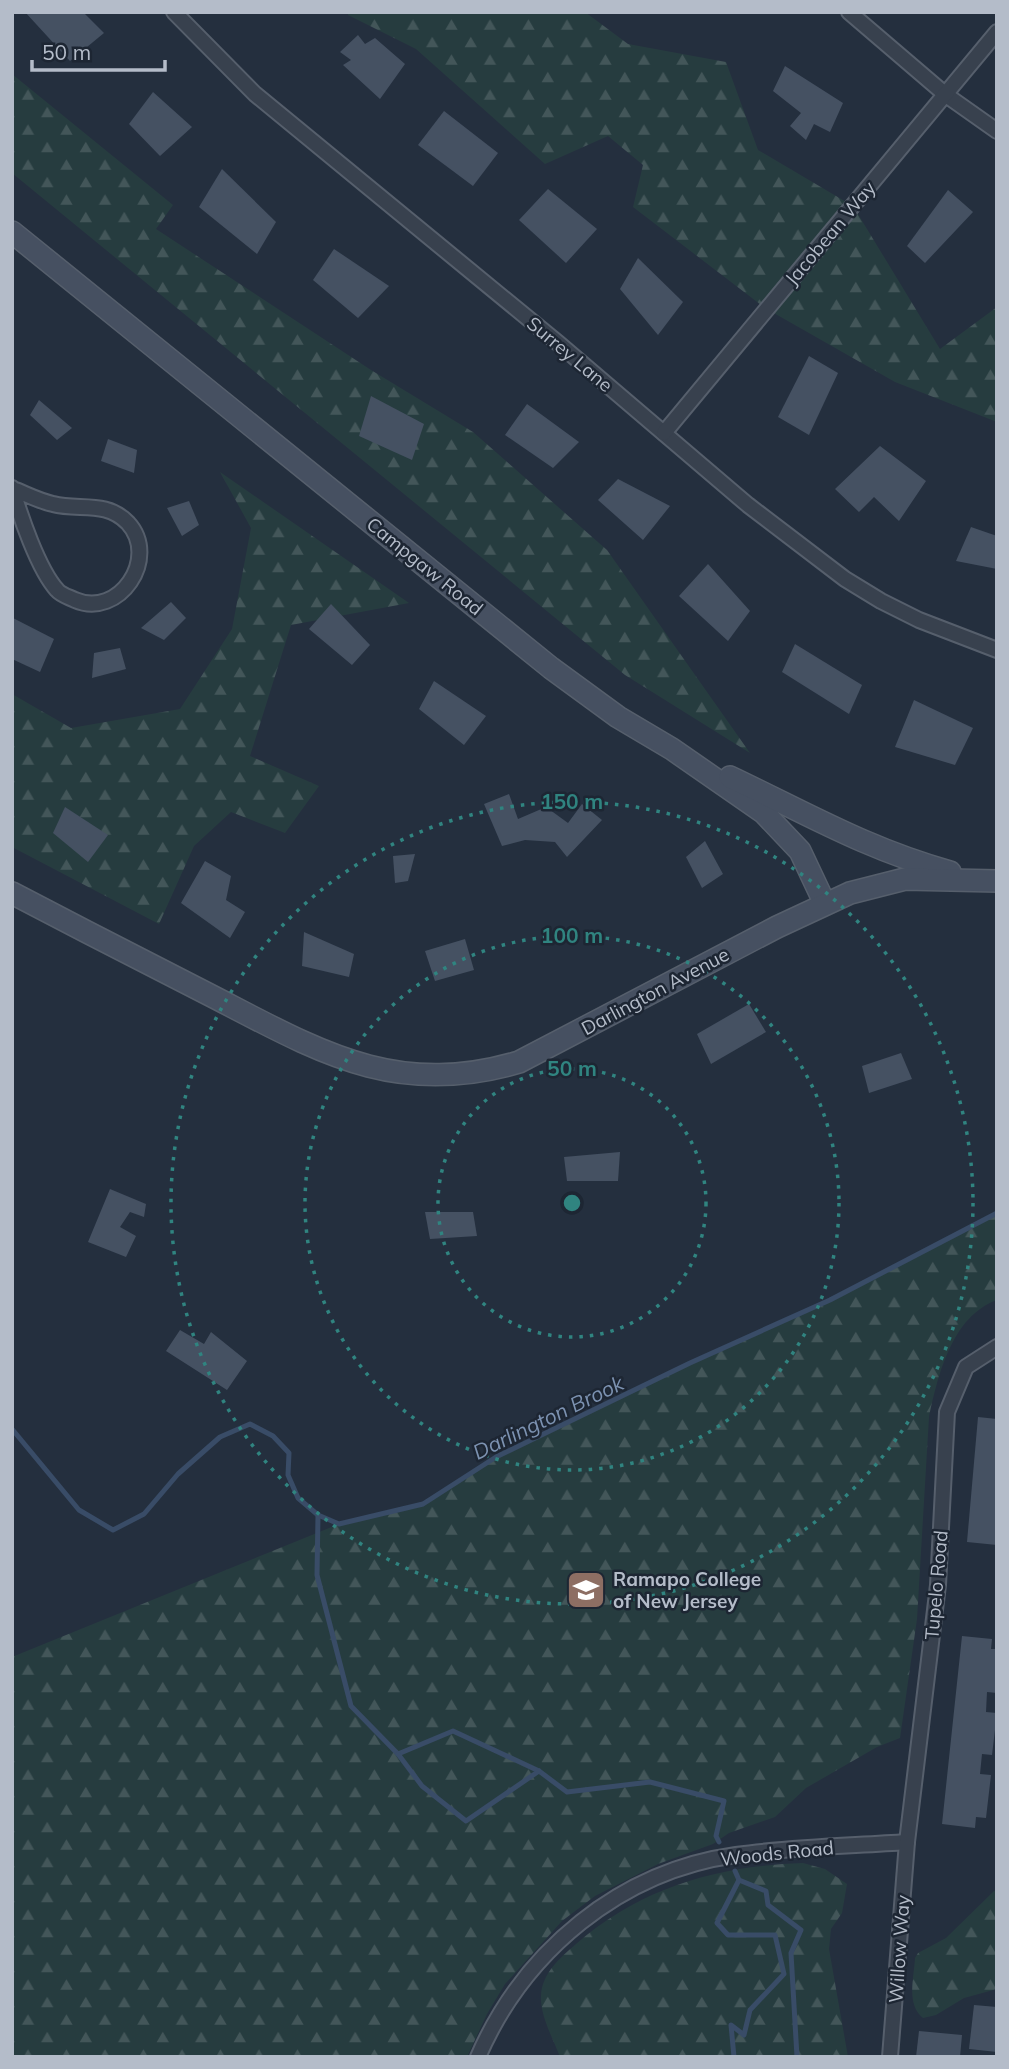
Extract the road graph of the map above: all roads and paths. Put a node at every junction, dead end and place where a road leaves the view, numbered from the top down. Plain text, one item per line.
1 (174, 12) edge
2 (849, 12) edge
3 (997, 32) edge
4 (946, 95) junction
5 (997, 131) edge
6 (12, 232) edge
7 (664, 433) junction
8 (13, 488) edge
9 (997, 650) edge
10 (671, 749) junction
11 (988, 881) edge
12 (12, 893) edge
13 (825, 904) junction
14 (997, 1347) edge
15 (907, 1842) junction
16 (478, 2057) edge
17 (890, 2057) edge

1 - 7 street, Surrey Lane
2 - 4 street
3 - 4 street, Jacobean Way
4 - 5 street
4 - 7 street, Jacobean Way
6 - 10 main road, Campgaw Road
7 - 9 street, Surrey Lane
8 - 8 street
10 - 11 main road
10 - 13 main road, Campgaw Road
11 - 13 main road, Darlington Avenue
12 - 13 main road, Darlington Avenue
14 - 15 street, Tupelo Road
15 - 16 street, Woods Road
15 - 17 street, Willow Way

